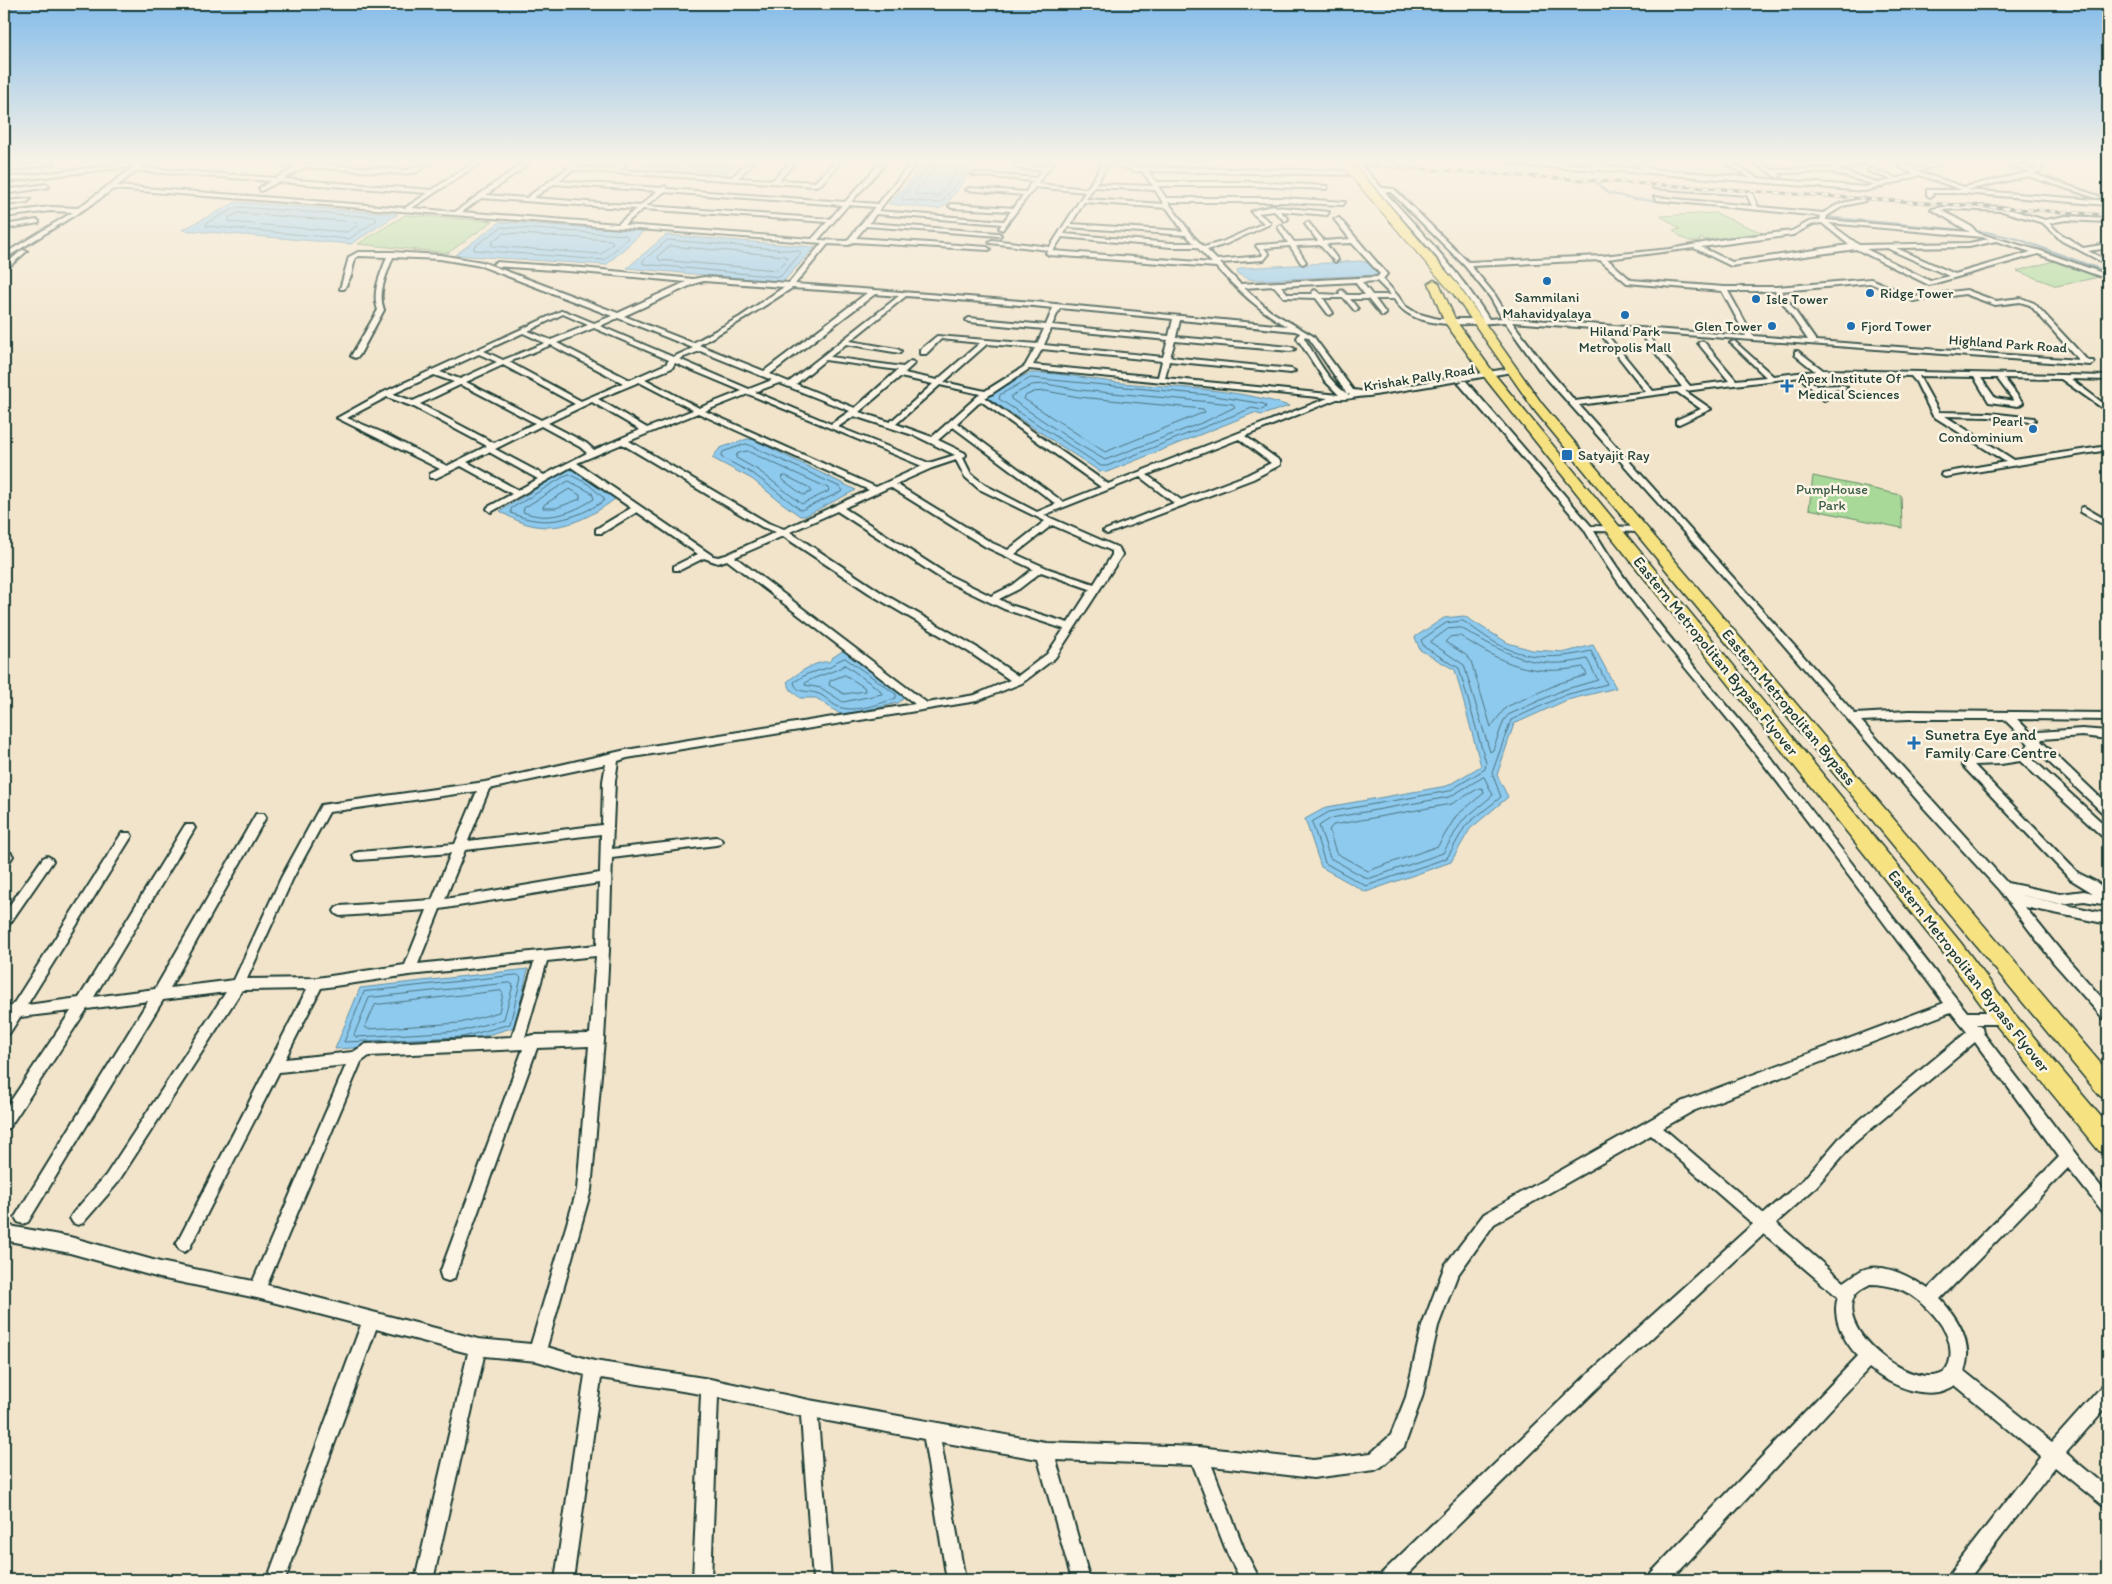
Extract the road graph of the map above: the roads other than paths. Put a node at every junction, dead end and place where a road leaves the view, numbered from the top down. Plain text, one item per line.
1 (34, 237) edge
2 (44, 237) edge
3 (774, 237) edge
4 (817, 237) edge
5 (855, 237) edge
6 (996, 237) edge
7 (1060, 237) edge
8 (1083, 237) edge
9 (1133, 237) edge
10 (1191, 237) edge
11 (1237, 237) edge
12 (1287, 237) edge
13 (1318, 237) edge
14 (1351, 237) edge
15 (1411, 237) edge
16 (1424, 237) edge
17 (1439, 237) edge
18 (1763, 237) edge
19 (1846, 237) edge
20 (1992, 237) edge
21 (2063, 237) edge
22 (1996, 238) junction
23 (814, 240) junction
24 (852, 240) junction
25 (1131, 241) junction
26 (1354, 241) junction
27 (826, 242) junction
28 (992, 242) junction
29 (1323, 243) junction
30 (1291, 244) junction
31 (1694, 246) junction
32 (1887, 246) junction
33 (2108, 246) edge
34 (1201, 247) junction
35 (1857, 247) junction
36 (987, 249) junction
37 (1052, 249) junction
38 (2083, 250) junction
39 (23, 251) junction
40 (2039, 252) junction
41 (391, 254) junction
42 (5, 255) edge
43 (983, 256) dead end
44 (1123, 258) junction
45 (1602, 258) junction
46 (1335, 260) dead end
47 (1303, 262) dead end
48 (7, 263) edge
49 (1216, 263) junction
50 (482, 264) junction
51 (1466, 264) junction
52 (2108, 264) edge
53 (4, 269) edge
54 (1954, 276) junction
55 (2108, 277) edge
56 (1430, 278) dead end
57 (1379, 279) junction
58 (1357, 280) junction
59 (694, 281) junction
60 (1334, 281) junction
61 (1308, 282) junction
62 (1276, 284) junction
63 (790, 286) junction
64 (1237, 286) junction
65 (342, 288) dead end
66 (1777, 289) junction
67 (1724, 290) junction
68 (872, 292) junction
69 (904, 295) junction
70 (1345, 296) junction
71 (1318, 297) junction
72 (1371, 297) junction
73 (1396, 297) junction
74 (1057, 307) junction
75 (1355, 309) dead end
76 (1330, 313) dead end
77 (1384, 314) dead end
78 (618, 316) junction
79 (1178, 318) junction
80 (969, 320) dead end
81 (1506, 320) junction
82 (1450, 321) junction
83 (1481, 321) junction
84 (595, 325) junction
85 (1048, 327) junction
86 (522, 331) junction
87 (1301, 332) junction
88 (1602, 332) dead end
89 (1172, 338) junction
90 (1751, 338) junction
91 (1648, 339) dead end
92 (986, 341) junction
93 (552, 342) junction
94 (846, 342) junction
95 (1813, 342) junction
96 (1702, 343) dead end
97 (1734, 343) dead end
98 (1040, 346) junction
99 (697, 347) junction
100 (1292, 349) dead end
101 (478, 351) junction
102 (897, 351) dead end
103 (923, 352) dead end
104 (1798, 353) dead end
105 (355, 356) dead end
106 (824, 358) junction
107 (1166, 358) junction
108 (674, 360) junction
109 (503, 362) junction
110 (911, 362) dead end
111 (1028, 367) junction
112 (901, 371) junction
113 (1291, 371) dead end
114 (433, 372) junction
115 (1821, 372) junction
116 (765, 374) junction
117 (1514, 374) junction
118 (1801, 374) junction
119 (1913, 374) junction
120 (1976, 375) junction
121 (1490, 376) junction
122 (1999, 376) junction
123 (1770, 377) junction
124 (2063, 377) junction
125 (2108, 378) edge
126 (639, 379) junction
127 (1162, 379) junction
128 (779, 380) junction
129 (1733, 382) junction
130 (461, 383) junction
131 (629, 384) junction
132 (791, 384) junction
133 (940, 384) junction
134 (1463, 384) junction
135 (1843, 387) dead end
136 (1687, 388) junction
137 (1814, 388) junction
138 (1677, 389) junction
139 (751, 392) junction
140 (1651, 393) junction
141 (387, 394) junction
142 (983, 396) junction
143 (1353, 396) junction
144 (1337, 397) junction
145 (1824, 398) dead end
146 (593, 399) junction
147 (1574, 403) junction
148 (413, 404) junction
149 (581, 404) junction
150 (2108, 410) edge
151 (700, 411) junction
152 (854, 412) junction
153 (1936, 414) junction
154 (2031, 420) dead end
155 (1679, 422) dead end
156 (541, 423) junction
157 (954, 424) junction
158 (891, 425) junction
159 (832, 427) junction
160 (647, 431) junction
161 (1239, 435) junction
162 (623, 441) junction
163 (932, 441) junction
164 (491, 447) junction
165 (2108, 448) edge
166 (593, 454) junction
167 (962, 455) junction
168 (460, 462) junction
169 (571, 463) junction
170 (2013, 463) junction
171 (929, 466) junction
172 (446, 469) junction
173 (1141, 474) junction
174 (1945, 475) dead end
175 (433, 476) dead end
176 (544, 478) junction
177 (889, 483) junction
178 (1107, 487) junction
179 (875, 490) junction
180 (517, 492) junction
181 (1180, 504) junction
182 (1062, 505) junction
183 (638, 508) junction
184 (838, 508) junction
185 (491, 509) dead end
186 (2084, 510) dead end
187 (1036, 515) junction
188 (1051, 521) junction
189 (2108, 524) edge
190 (1588, 528) junction
191 (1641, 529) junction
192 (1614, 530) junction
193 (1107, 531) dead end
194 (600, 532) dead end
195 (784, 532) junction
196 (704, 554) junction
197 (1009, 554) junction
198 (730, 558) junction
199 (677, 568) dead end
200 (1040, 568) junction
201 (1096, 588) junction
202 (992, 599) junction
203 (1070, 627) junction
204 (1018, 681) junction
205 (923, 705) junction
206 (2006, 715) junction
207 (2108, 716) edge
208 (1852, 718) junction
209 (2103, 734) edge
210 (2036, 742) junction
211 (2108, 743) edge
212 (2023, 757) junction
213 (614, 758) junction
214 (485, 786) junction
215 (2108, 811) edge
216 (260, 817) dead end
217 (189, 828) dead end
218 (607, 829) junction
219 (2108, 835) edge
220 (126, 836) dead end
221 (716, 842) dead end
222 (460, 847) junction
223 (608, 854) junction
224 (359, 856) dead end
225 (47, 861) dead end
226 (606, 877) junction
227 (2003, 887) junction
228 (2012, 899) junction
229 (2108, 899) edge
230 (435, 905) junction
231 (340, 911) dead end
232 (2108, 919) edge
233 (4, 922) edge
234 (603, 950) junction
235 (542, 956) junction
236 (409, 970) junction
237 (317, 983) junction
238 (238, 985) junction
239 (158, 996) junction
240 (82, 1005) junction
241 (1953, 1005) junction
242 (10, 1013) edge
243 (2108, 1014) edge
244 (1964, 1018) junction
245 (2004, 1018) junction
246 (4, 1030) edge
247 (1977, 1032) junction
248 (597, 1040) junction
249 (517, 1042) junction
250 (532, 1042) junction
251 (356, 1058) junction
252 (276, 1066) junction
253 (2108, 1089) edge
254 (4, 1123) edge
255 (1651, 1126) junction
256 (2108, 1143) edge
257 (2068, 1158) junction
258 (2108, 1207) edge
259 (22, 1217) dead end
260 (78, 1218) dead end
261 (1764, 1225) junction
262 (4, 1233) edge
263 (184, 1244) dead end
264 (448, 1273) dead end
265 (257, 1290) junction
266 (1846, 1294) junction
267 (1929, 1299) junction
268 (371, 1320) junction
269 (478, 1347) junction
270 (537, 1352) junction
271 (1868, 1357) junction
272 (594, 1369) junction
273 (1955, 1374) junction
274 (710, 1386) junction
275 (2108, 1392) edge
276 (809, 1410) junction
277 (930, 1432) junction
278 (1045, 1450) junction
279 (2053, 1455) junction
280 (1199, 1456) junction
281 (2108, 1499) edge
282 (276, 1580) edge
283 (424, 1580) edge
284 (564, 1580) edge
285 (702, 1580) edge
286 (822, 1580) edge
287 (956, 1580) edge
288 (1081, 1580) edge
289 (1251, 1580) edge
290 (1389, 1580) edge
291 (1658, 1580) edge
292 (1957, 1580) edge

1 - 42 street
2 - 39 street
3 - 23 street
4 - 23 street
5 - 24 street
6 - 28 street
7 - 37 street
8 - 25 street
9 - 25 street
10 - 34 street
11 - 34 street
12 - 30 street
13 - 29 street
14 - 26 street
15 - 83 main road, bridge
16 - 83 street
17 - 51 street
18 - 31 street
19 - 35 street
20 - 22 street
21 - 38 street
22 - 32 street
22 - 40 street
23 - 27 street
24 - 27 street
24 - 36 street
25 - 34 street
25 - 44 street
26 - 29 street
26 - 57 street
27 - 63 street
28 - 36 street
28 - 37 street
29 - 30 street
29 - 46 street
30 - 47 street
30 - 49 street
31 - 35 street
31 - 45 street
32 - 35 street
32 - 54 street
33 - 38 street
34 - 49 street
35 - 54 street
36 - 43 street
37 - 44 street
38 - 52 street
39 - 42 street
39 - 48 street
40 - 54 street
40 - 55 street
41 - 50 street
41 - 65 street
41 - 105 street
44 - 49 street
45 - 51 street
45 - 67 street
48 - 53 street
49 - 64 street
50 - 59 street
50 - 78 street
51 - 81 street
56 - 82 main road, Eastern Metropolitan Bypass Flyover
57 - 58 street
57 - 73 street, Highland Park Road
58 - 60 street
58 - 72 street
59 - 63 street
59 - 78 street
60 - 61 street
60 - 70 street
61 - 62 street
61 - 71 street
62 - 64 street
62 - 71 street
63 - 68 street
63 - 99 street
64 - 87 street
66 - 67 street
66 - 95 street
66 - 95 street, Highland Park Road
67 - 90 street
68 - 69 street
68 - 116 street
69 - 74 street
69 - 94 street
70 - 71 street
70 - 72 street
70 - 75 street
71 - 76 street
72 - 73 street
72 - 77 street
73 - 82 street, Highland Park Road
74 - 79 street
74 - 85 street
78 - 84 street
78 - 99 street
79 - 87 street
79 - 89 street
80 - 85 street
81 - 83 street, Highland Park Road
81 - 90 street, Highland Park Road
81 - 147 street
82 - 83 street, Highland Park Road
82 - 121 main road, Eastern Metropolitan Bypass Flyover
83 - 117 main road, Eastern Metropolitan Bypass
84 - 86 street
84 - 93 street
84 - 108 street
85 - 89 street
85 - 98 street
86 - 93 street
86 - 101 street
87 - 143 street, Krishak Pally Road
88 - 140 street
89 - 100 street
89 - 107 street
90 - 95 street, Highland Park Road
91 - 136 street
92 - 98 street
92 - 103 street
92 - 133 street
93 - 109 street
93 - 131 street
94 - 102 street
94 - 106 street
96 - 129 street
97 - 123 street
98 - 107 street
98 - 111 street
99 - 108 street
99 - 116 street
101 - 109 street
101 - 114 street
104 - 115 street
106 - 112 street
106 - 132 street
107 - 113 street
107 - 127 street
108 - 126 street
108 - 139 street
109 - 130 street
109 - 149 street
110 - 112 street
111 - 127 street
111 - 142 street
112 - 133 street
112 - 152 street
114 - 130 street
114 - 141 street
115 - 118 street
115 - 119 street
116 - 128 street
117 - 121 street, Krishak Pally Road
117 - 191 main road, Eastern Metropolitan Bypass
118 - 123 street
118 - 137 street
119 - 120 street
119 - 153 street
120 - 122 street
120 - 122 street
121 - 134 street, Krishak Pally Road
121 - 143 street, Krishak Pally Road
121 - 192 main road, Eastern Metropolitan Bypass Flyover
122 - 124 street
123 - 129 street
124 - 125 street
124 - 150 street
126 - 131 street
126 - 151 street
127 - 144 street
128 - 132 street
128 - 139 street
129 - 136 street
130 - 148 street
130 - 156 street
131 - 146 street
132 - 152 street
133 - 142 street
133 - 158 street
134 - 143 street, Krishak Pally Road
134 - 190 street
135 - 137 street
136 - 138 street
137 - 145 street
138 - 140 street
138 - 155 street
139 - 151 street
139 - 159 street
140 - 147 street
141 - 148 street
141 - 172 street
142 - 157 street
142 - 178 street
143 - 144 street
144 - 161 street
146 - 149 street
146 - 160 street
147 - 208 street
148 - 164 street
149 - 156 street
151 - 160 street
151 - 179 street
152 - 158 street
152 - 159 street
153 - 154 street
153 - 170 street
156 - 164 street
156 - 166 street
157 - 163 street
157 - 182 street
158 - 163 street
159 - 171 street
160 - 162 street
161 - 173 street
161 - 181 street
162 - 166 street
162 - 195 street
163 - 167 street
164 - 168 street
164 - 176 street
165 - 170 street
166 - 169 street
167 - 171 street
167 - 187 street
168 - 172 street
168 - 180 street
169 - 176 street
169 - 183 street
170 - 174 street
171 - 177 street
172 - 175 street
173 - 178 street
173 - 181 street
176 - 180 street
177 - 179 street
177 - 197 street
178 - 182 street
179 - 184 street
180 - 185 street
181 - 193 street
182 - 187 street
183 - 194 street
183 - 196 street
184 - 195 street
184 - 202 street
186 - 189 street
187 - 188 street
188 - 197 street
188 - 201 street
190 - 192 street
190 - 241 street
191 - 192 street
191 - 253 main road, Eastern Metropolitan Bypass
192 - 245 main road, Eastern Metropolitan Bypass Flyover
195 - 198 street
195 - 204 street
196 - 198 street
196 - 199 street
197 - 200 street
198 - 205 street
200 - 201 street
200 - 202 street
201 - 203 street
202 - 203 street
203 - 204 street
204 - 205 street
205 - 213 street
206 - 207 street
206 - 208 street
206 - 210 street
208 - 227 street
209 - 210 street
209 - 211 street
210 - 212 street
210 - 215 street
212 - 219 street
212 - 229 street
213 - 214 street
213 - 218 street
214 - 222 street
214 - 238 street
216 - 239 street
217 - 240 street
218 - 222 street
218 - 223 street
220 - 242 street
221 - 223 street
222 - 224 street
222 - 230 street
223 - 226 street
225 - 233 street
226 - 230 street
226 - 234 street
227 - 228 street
227 - 229 street
228 - 232 street
228 - 243 street
230 - 231 street
230 - 236 street
234 - 235 street
234 - 248 street
235 - 236 street
235 - 249 street
236 - 237 street
237 - 238 street
237 - 252 street
238 - 239 street
238 - 260 street
239 - 240 street
239 - 259 street
240 - 242 street
240 - 254 street
241 - 244 street
241 - 255 street
242 - 246 street
244 - 245 street
244 - 247 street
245 - 256 main road, Eastern Metropolitan Bypass Flyover
247 - 257 street
247 - 261 street
248 - 250 street
248 - 270 street
249 - 250 street
249 - 251 street
250 - 264 street
251 - 252 street
251 - 265 street
252 - 263 street
255 - 261 street
255 - 280 street
257 - 258 street
257 - 267 street
261 - 266 street
261 - 290 street
262 - 265 street
265 - 268 street
266 - 267 street
266 - 271 street
267 - 273 street
268 - 269 street
268 - 282 street
269 - 270 street
269 - 283 street
270 - 272 street
271 - 273 street
271 - 291 street
272 - 274 street
272 - 284 street
273 - 279 street
274 - 276 street
274 - 285 street
275 - 279 street
276 - 277 street
276 - 286 street
277 - 278 street
277 - 287 street
278 - 280 street
278 - 288 street
279 - 281 street
279 - 292 street
280 - 289 street

